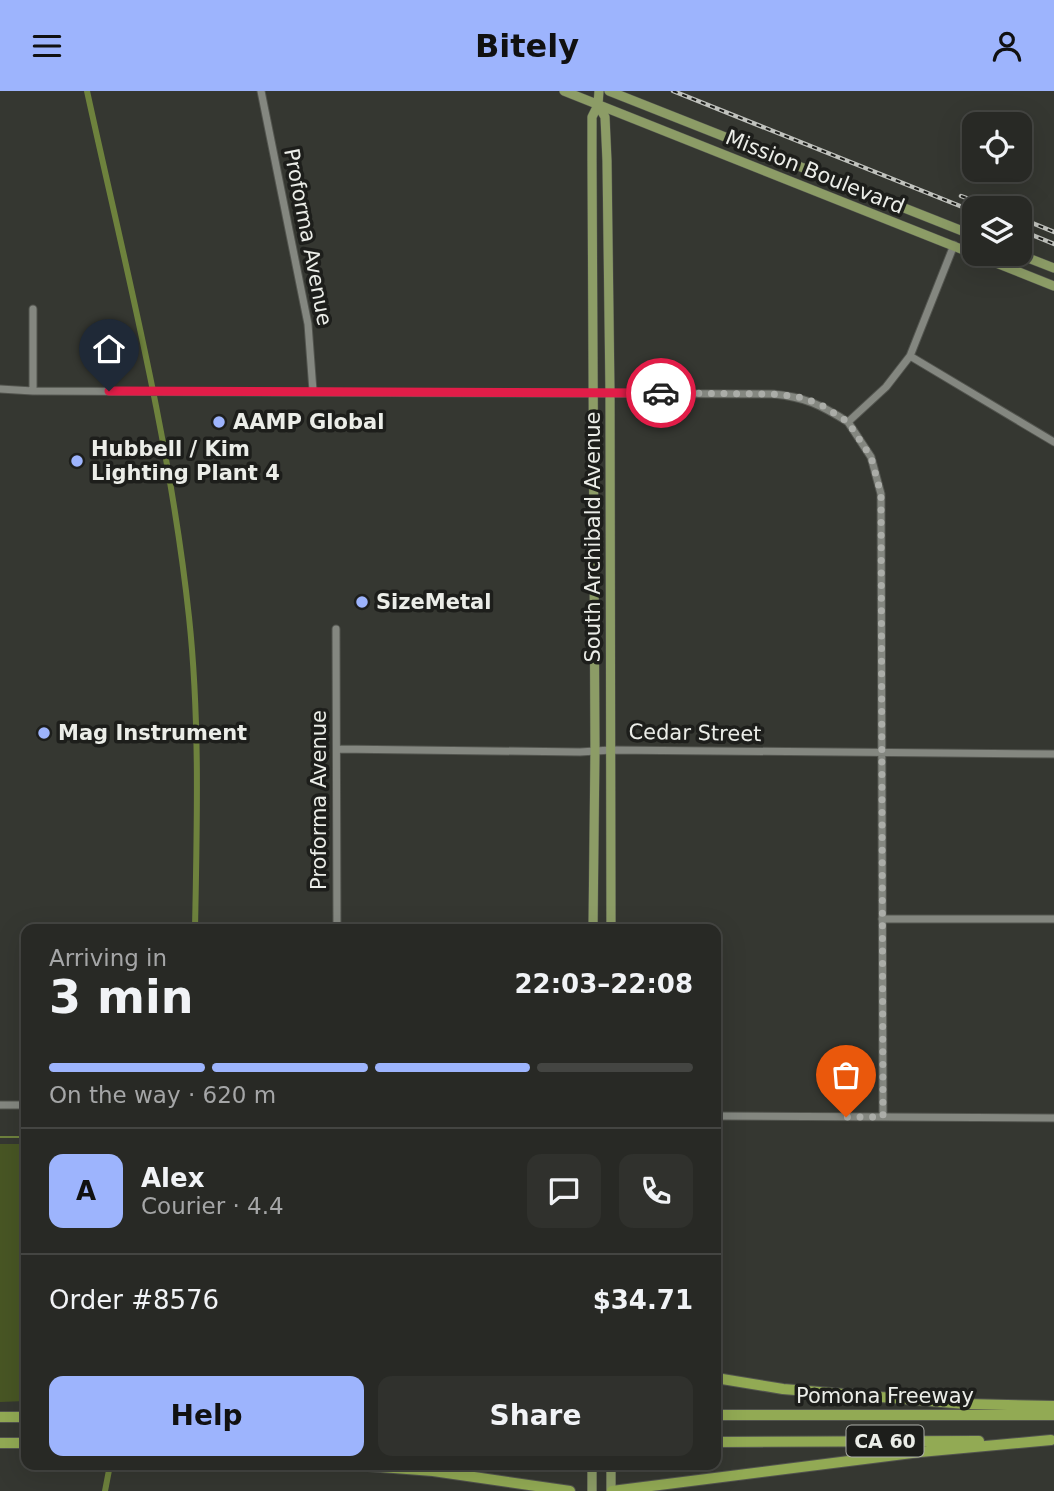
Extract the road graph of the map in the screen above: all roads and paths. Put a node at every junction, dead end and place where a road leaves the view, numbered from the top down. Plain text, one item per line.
1 (261, 91) edge
2 (564, 91) edge
3 (599, 91) edge
4 (609, 91) edge
5 (598, 105) junction
6 (631, 118) junction
7 (606, 131) junction
8 (962, 231) edge
9 (954, 246) junction
10 (1032, 259) edge
11 (1054, 268) edge
12 (1054, 286) edge
13 (33, 309) dead end
14 (910, 356) junction
15 (0, 389) edge
16 (33, 391) junction
17 (313, 391) junction
18 (594, 393) junction
19 (610, 393) junction
20 (848, 422) junction
21 (1054, 442) edge
22 (336, 629) dead end
23 (337, 750) junction
24 (595, 750) junction
25 (611, 750) junction
26 (882, 753) junction
27 (1054, 754) edge
28 (882, 919) junction
29 (1054, 919) edge
30 (337, 924) edge
31 (593, 924) edge
32 (611, 924) edge
33 (0, 1105) edge
34 (21, 1105) edge
35 (721, 1116) edge
36 (883, 1117) junction
37 (1054, 1118) edge
38 (721, 1379) edge
39 (1054, 1406) edge
40 (721, 1415) edge
41 (1054, 1415) edge
42 (0, 1417) edge
43 (21, 1417) edge
44 (1053, 1440) edge
45 (0, 1443) edge
46 (21, 1443) edge
47 (721, 1443) edge
48 (420, 1470) edge
49 (592, 1470) edge
50 (611, 1470) edge
51 (570, 1491) edge
52 (592, 1491) edge
53 (612, 1491) edge

1 - 17 street, Proforma Avenue
2 - 5 main road, Mission Boulevard
3 - 5 main road, South Archibald Avenue
4 - 8 main road, Mission Boulevard
5 - 6 main road, Mission Boulevard
5 - 7 main road, South Archibald Avenue
5 - 18 main road, South Archibald Avenue
6 - 7 main road
6 - 9 main road, Mission Boulevard
7 - 19 main road, South Archibald Avenue
9 - 12 main road, Mission Boulevard
9 - 14 street
10 - 11 main road
13 - 16 street
14 - 20 street
14 - 21 street
15 - 16 street
16 - 17 street
17 - 18 street
18 - 19 street
18 - 24 main road, South Archibald Avenue
19 - 20 street
19 - 25 main road, South Archibald Avenue
20 - 26 street
22 - 23 street, Proforma Avenue
23 - 24 street, Cedar Street
23 - 30 street, Proforma Avenue
24 - 25 street, Cedar Street
24 - 31 main road, South Archibald Avenue
25 - 26 street, Cedar Street
25 - 32 main road, South Archibald Avenue
26 - 27 street, Cedar Street
26 - 28 street
28 - 29 street
28 - 36 street
33 - 34 street
35 - 36 street
36 - 37 street
38 - 39 highway
40 - 41 highway, Pomona Freeway / CA 60
42 - 43 highway
44 - 47 highway, CA 60
44 - 53 highway
45 - 46 highway
48 - 51 highway
49 - 52 main road
50 - 53 main road

